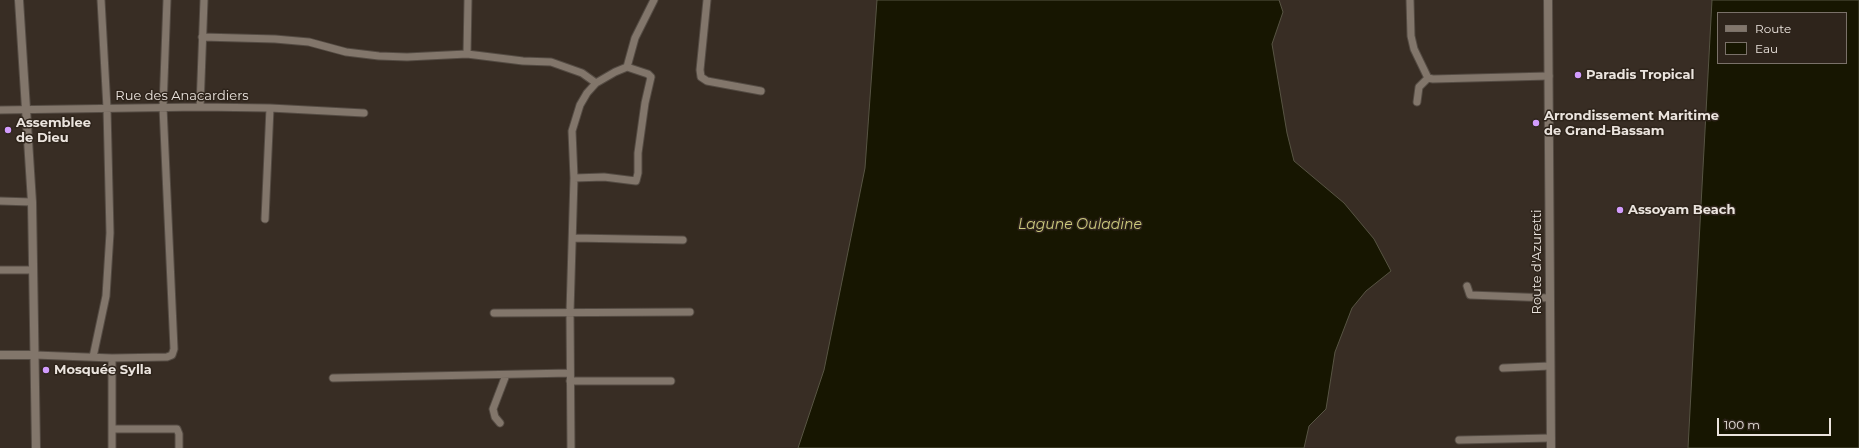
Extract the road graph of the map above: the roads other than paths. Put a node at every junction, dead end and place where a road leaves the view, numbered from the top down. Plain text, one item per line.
1 (19, 0) edge
2 (101, 0) edge
3 (167, 0) edge
4 (204, 0) edge
5 (468, 0) edge
6 (654, 0) edge
7 (707, 0) edge
8 (1410, 0) edge
9 (1548, 0) edge
10 (202, 37) junction
11 (467, 54) junction
12 (626, 67) junction
13 (1549, 76) junction
14 (1428, 78) junction
15 (596, 83) junction
16 (761, 91) dead end
17 (1417, 102) dead end
18 (163, 107) junction
19 (200, 107) junction
20 (107, 108) junction
21 (270, 108) junction
22 (0, 110) edge
23 (26, 110) junction
24 (364, 113) dead end
25 (574, 178) junction
26 (0, 202) edge
27 (32, 202) junction
28 (265, 219) dead end
29 (573, 238) junction
30 (683, 240) dead end
31 (0, 270) edge
32 (33, 270) junction
33 (1467, 286) dead end
34 (1549, 298) junction
35 (570, 312) junction
36 (690, 312) dead end
37 (494, 313) dead end
38 (0, 355) edge
39 (35, 355) junction
40 (93, 356) junction
41 (112, 358) junction
42 (1550, 366) junction
43 (1503, 368) dead end
44 (506, 375) junction
45 (570, 377) junction
46 (333, 378) dead end
47 (671, 381) dead end
48 (500, 423) dead end
49 (112, 430) junction
50 (1551, 438) junction
51 (1459, 440) dead end
52 (36, 448) edge
53 (112, 448) edge
54 (179, 448) edge
55 (571, 448) edge
56 (1551, 448) edge

1 - 23 street
2 - 20 street
3 - 18 street
4 - 10 street
5 - 11 street
6 - 12 street
7 - 16 street
8 - 14 street
9 - 13 street, Route d'Azuretti
10 - 11 street
10 - 19 street
11 - 15 street
12 - 15 street
12 - 25 street
13 - 14 street
13 - 34 street, Route d'Azuretti
14 - 17 street
15 - 25 street
18 - 19 street, Rue des Anacardiers
18 - 20 street, Rue des Anacardiers
18 - 41 street
19 - 21 street, Rue des Anacardiers
20 - 23 street, Rue des Anacardiers
20 - 40 street
21 - 24 street, Rue des Anacardiers
21 - 28 street
22 - 23 street, Rue des Anacardiers
23 - 27 street
25 - 29 street
26 - 27 street
27 - 32 street
29 - 30 street
29 - 35 street
31 - 32 street
32 - 39 street
33 - 34 street
34 - 42 street, Route d'Azuretti
35 - 36 street
35 - 37 street
35 - 45 street
38 - 39 street
39 - 40 street
39 - 52 street
40 - 41 street
41 - 49 street
42 - 43 street
42 - 50 street, Route d'Azuretti
44 - 45 street
44 - 46 street
44 - 48 street
45 - 47 street
45 - 55 street
49 - 53 street
49 - 54 street
50 - 51 street
50 - 56 street, Route d'Azuretti

